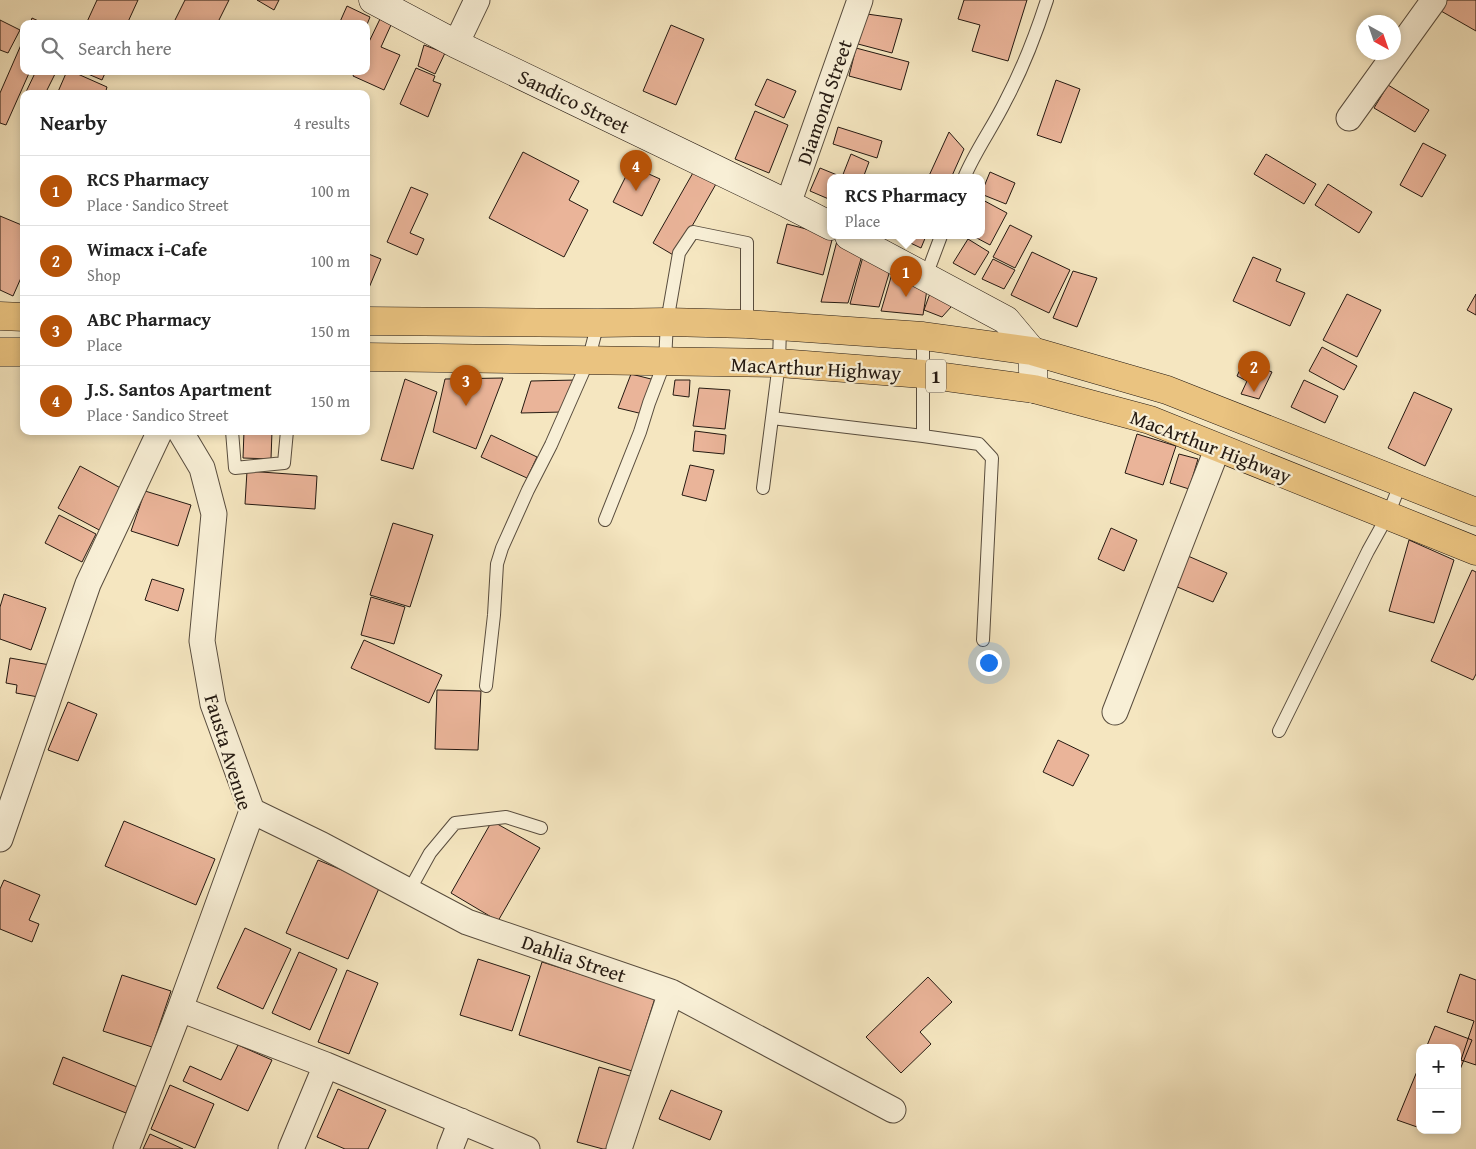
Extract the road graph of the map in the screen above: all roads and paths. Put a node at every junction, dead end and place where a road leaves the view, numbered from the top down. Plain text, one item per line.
1 (373, 0) edge
2 (477, 0) edge
3 (860, 0) edge
4 (1047, 0) edge
5 (1434, 0) edge
6 (456, 44) junction
7 (1350, 118) dead end
8 (966, 174) edge
9 (788, 204) junction
10 (827, 224) edge
11 (855, 239) edge
12 (940, 239) edge
13 (926, 276) junction
14 (0, 316) edge
15 (20, 317) edge
16 (370, 321) edge
17 (667, 322) junction
18 (598, 323) junction
19 (747, 324) junction
20 (780, 327) junction
21 (923, 336) junction
22 (1032, 351) junction
23 (0, 352) edge
24 (20, 352) edge
25 (370, 357) edge
26 (588, 361) junction
27 (665, 361) junction
28 (778, 363) junction
29 (923, 374) junction
30 (1034, 389) junction
31 (772, 418) junction
32 (158, 435) edge
33 (182, 435) edge
34 (232, 435) edge
35 (286, 435) edge
36 (923, 436) junction
37 (1218, 447) junction
38 (1401, 482) junction
39 (763, 488) dead end
40 (1476, 512) edge
41 (1388, 515) junction
42 (605, 520) dead end
43 (1476, 551) edge
44 (983, 640) dead end
45 (486, 686) dead end
46 (1116, 712) dead end
47 (1279, 731) dead end
48 (252, 811) junction
49 (541, 828) dead end
50 (0, 838) edge
51 (409, 891) junction
52 (671, 992) junction
53 (180, 1008) junction
54 (326, 1065) junction
55 (893, 1110) dead end
56 (461, 1121) junction
57 (126, 1149) edge
58 (291, 1149) edge
59 (450, 1149) edge
60 (527, 1149) edge
61 (619, 1149) edge

1 - 6 main road, Sandico Street
2 - 6 street
3 - 9 street, Diamond Street
4 - 8 lane
5 - 7 street
6 - 9 main road, Sandico Street
9 - 10 main road, Sandico Street
11 - 13 main road
12 - 13 lane
13 - 22 main road
14 - 15 highway
16 - 18 highway, MacArthur Highway / 1
17 - 18 highway, MacArthur Highway / 1
17 - 19 highway, MacArthur Highway / 1
17 - 19 lane
17 - 27 lane
18 - 26 lane
19 - 20 highway, MacArthur Highway / 1
20 - 21 highway, MacArthur Highway / 1
20 - 28 lane
21 - 22 highway, MacArthur Highway / 1
21 - 29 lane
22 - 30 main road
22 - 38 highway, MacArthur Highway / 1
23 - 24 highway
25 - 26 highway, MacArthur Highway / 1
26 - 27 highway, MacArthur Highway / 1
26 - 45 lane
27 - 28 highway, MacArthur Highway / 1
27 - 42 lane
28 - 29 highway, MacArthur Highway / 1
28 - 31 lane
29 - 30 highway, MacArthur Highway / 1
29 - 36 lane
30 - 37 highway, MacArthur Highway / 1
31 - 36 lane
31 - 39 lane
32 - 50 street
33 - 48 street, Fausta Avenue
34 - 35 lane
36 - 44 lane
37 - 41 highway, MacArthur Highway / 1
37 - 46 street
38 - 40 highway, MacArthur Highway / 1
38 - 41 lane
41 - 43 highway, MacArthur Highway / 1
41 - 47 lane
48 - 51 street, Dahlia Street
48 - 53 street, Fausta Avenue
49 - 51 lane
51 - 52 street, Dahlia Street
52 - 55 street, Dahlia Street
52 - 61 street
53 - 54 street
53 - 57 street, Fausta Avenue
54 - 56 street
54 - 58 street
56 - 59 street
56 - 60 street

